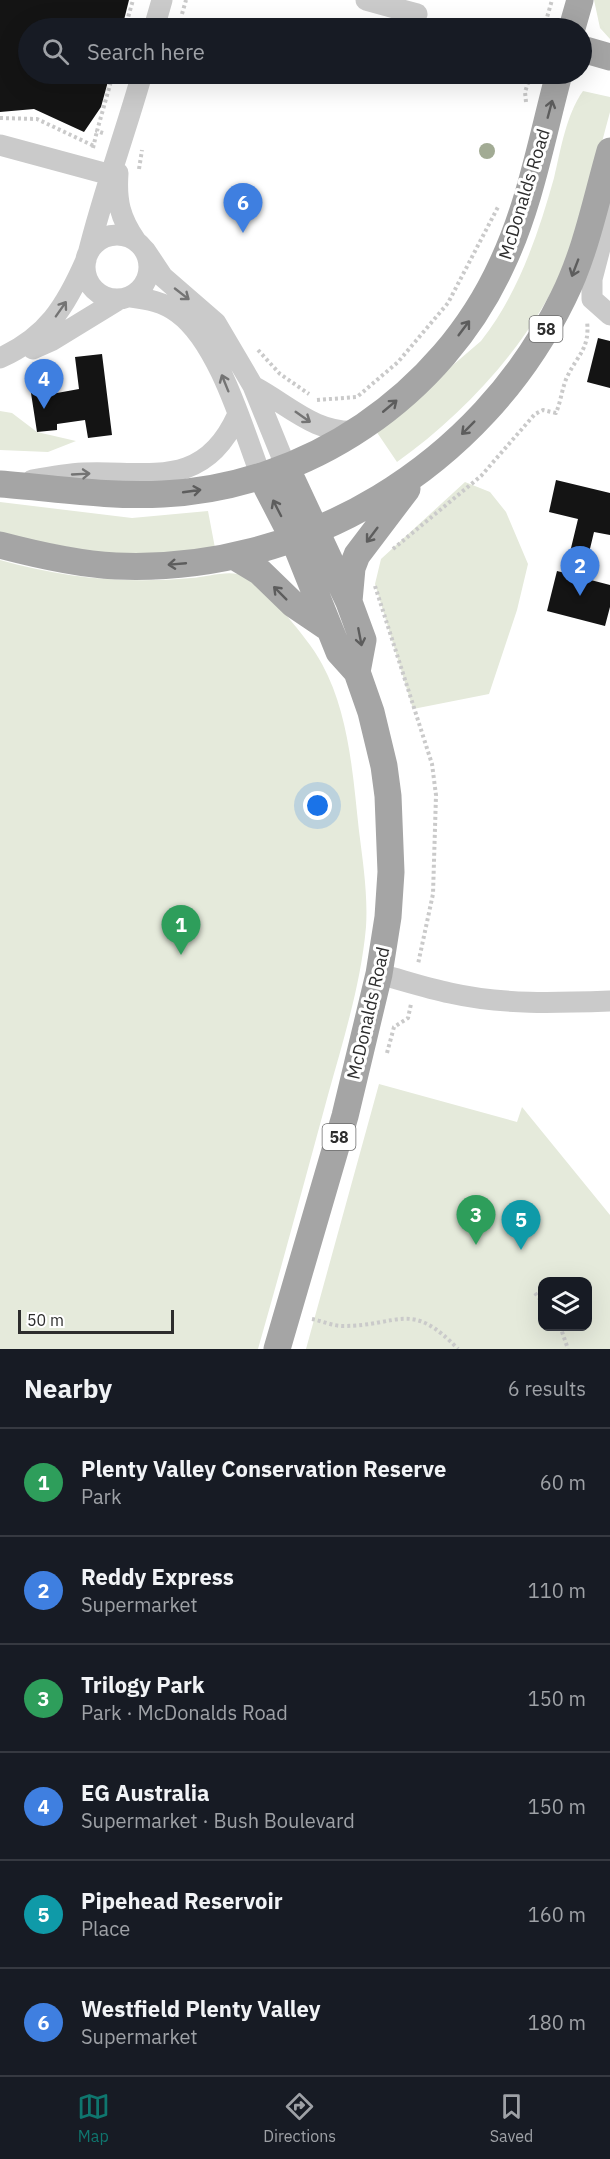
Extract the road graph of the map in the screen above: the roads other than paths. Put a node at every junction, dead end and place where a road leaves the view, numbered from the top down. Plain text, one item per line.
1 (162, 0) edge
2 (366, 0) edge
3 (580, 0) edge
4 (417, 14) dead end
5 (157, 18) edge
6 (575, 18) edge
7 (592, 52) edge
8 (610, 57) edge
9 (139, 84) edge
10 (557, 84) edge
11 (123, 142) junction
12 (0, 145) edge
13 (609, 154) edge
14 (111, 175) junction
15 (610, 205) edge
16 (610, 210) edge
17 (140, 246) junction
18 (88, 256) junction
19 (124, 298) junction
20 (605, 311) edge
21 (0, 358) edge
22 (253, 386) junction
23 (237, 416) junction
24 (357, 431) junction
25 (286, 468) junction
26 (421, 472) junction
27 (261, 477) junction
28 (1, 484) edge
29 (305, 536) junction
30 (0, 545) edge
31 (235, 556) junction
32 (349, 602) junction
33 (327, 627) junction
34 (357, 672) junction
35 (379, 974) junction
36 (610, 1001) edge
37 (277, 1349) edge

1 - 5 street
2 - 4 street
3 - 6 main road
7 - 8 main road
9 - 11 street
24 -> 10 main road, McDonalds Road
11 - 14 street
11 - 17 street
12 - 14 street
13 - 15 street
13 -> 26 main road, 58
14 - 18 street
16 - 20 street
17 - 18 street
17 - 19 street
17 -> 22 street
18 - 19 street
21 -> 18 street
19 - 21 street
23 -> 19 street
22 -> 24 street
22 - 25 street
23 - 27 street
28 -> 23 street
24 - 25 main road, McDonalds Road
25 - 27 main road, McDonalds Road
25 - 29 main road, 58
26 - 29 main road, 58
26 -> 32 main road, 58
28 -> 27 main road, McDonalds Road
29 -> 27 main road, 58
29 - 31 main road
29 - 32 main road, McDonalds Road / 58
29 - 33 main road, McDonalds Road / 58
31 -> 30 main road
33 -> 31 main road
32 -> 34 main road, McDonalds Road / 58
33 - 34 main road, McDonalds Road / 58
34 - 35 main road, McDonalds Road / 58
35 - 36 street
35 - 37 main road, McDonalds Road / 58

